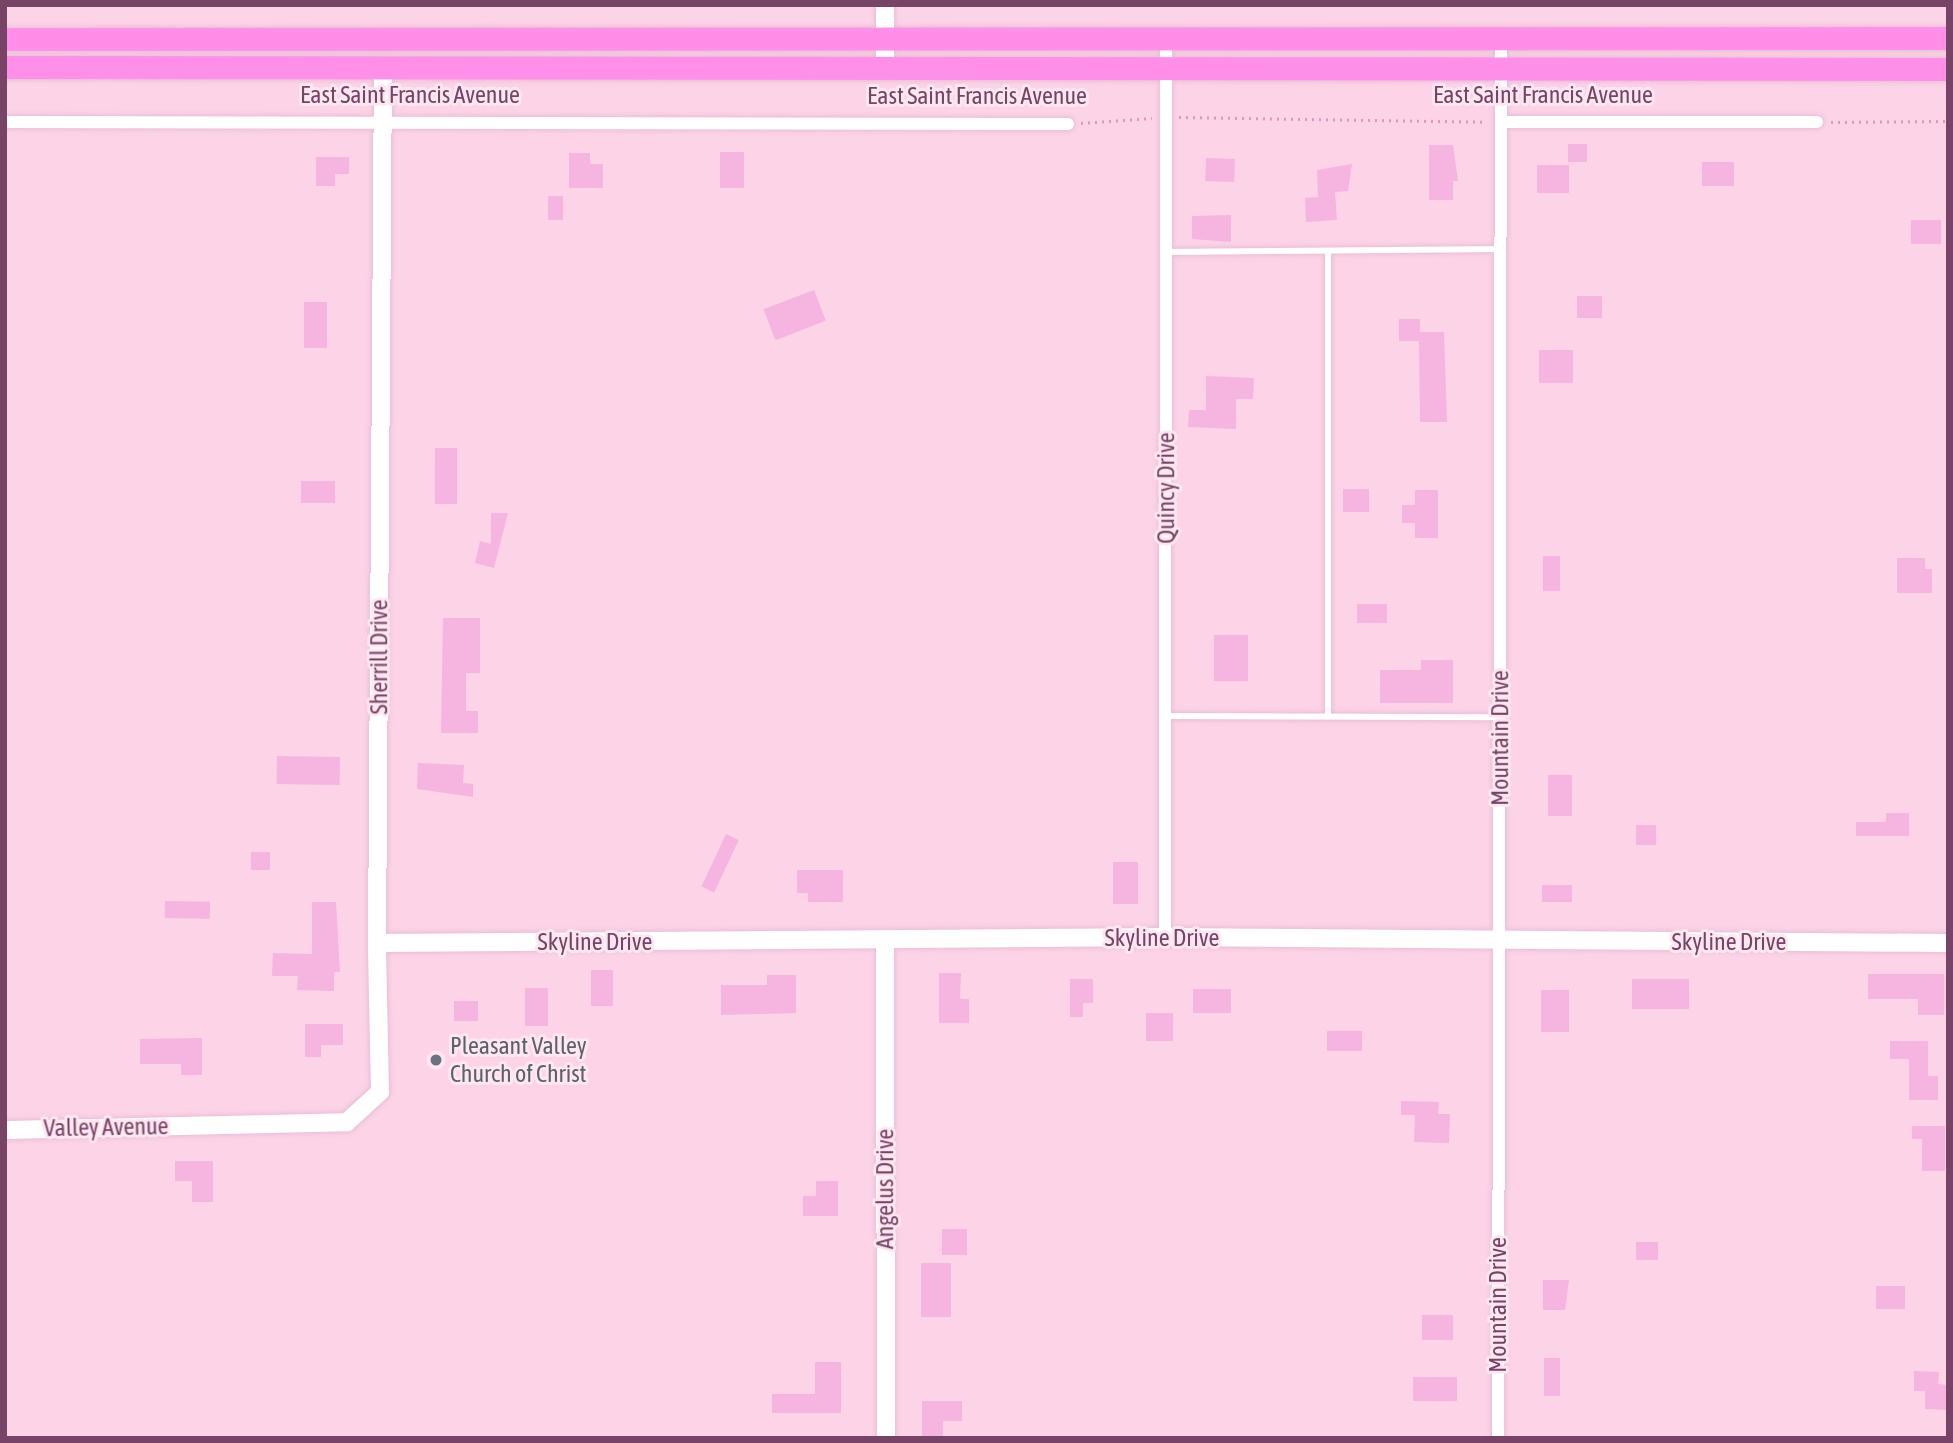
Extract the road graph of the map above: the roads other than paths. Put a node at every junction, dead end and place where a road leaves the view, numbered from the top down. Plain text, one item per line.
1 (885, 5) edge
2 (383, 38) junction
3 (1948, 38) edge
4 (5, 39) edge
5 (885, 39) junction
6 (1166, 39) junction
7 (1501, 39) junction
8 (5, 67) edge
9 (383, 68) junction
10 (885, 68) junction
11 (1166, 69) junction
12 (1948, 69) edge
13 (1501, 71) junction
14 (383, 121) junction
15 (5, 122) edge
16 (1501, 122) junction
17 (1818, 122) road end
18 (1068, 124) road end
19 (1501, 249) junction
20 (1328, 251) junction
21 (1166, 252) junction
22 (1166, 716) junction
23 (1328, 716) junction
24 (1500, 717) junction
25 (1165, 937) junction
26 (885, 941) junction
27 (1499, 941) junction
28 (376, 943) junction
29 (1948, 943) edge
30 (208, 1125) joint
31 (5, 1130) edge
32 (886, 1438) edge
33 (1497, 1438) edge

1 - 5 street
2 - 4 highway
2 - 5 highway
2 - 9 street, Sherrill Drive
3 - 7 highway
5 - 6 highway
5 - 10 street
6 - 7 highway
6 - 11 street, Quincy Drive
7 - 13 street, Mountain Drive
8 - 9 highway, East Saint Francis Avenue
9 - 10 highway, East Saint Francis Avenue
9 - 14 street, Sherrill Drive
10 - 11 highway, East Saint Francis Avenue
11 - 13 highway, East Saint Francis Avenue
11 - 21 street, Quincy Drive
12 - 13 highway, East Saint Francis Avenue
13 - 16 street, Mountain Drive
14 - 15 street, East Saint Francis Avenue
14 - 18 street, East Saint Francis Avenue
14 - 28 street, Sherrill Drive
16 - 17 street, East Saint Francis Avenue
16 - 19 street, Mountain Drive
19 - 20 lane
19 - 24 street, Mountain Drive
20 - 21 lane
20 - 23 lane
21 - 22 street, Quincy Drive
22 - 23 lane
22 - 25 street, Quincy Drive
23 - 24 lane
24 - 27 street, Mountain Drive
25 - 26 street, Skyline Drive
25 - 27 street, Skyline Drive
26 - 28 street, Skyline Drive
26 - 32 street, Angelus Drive
27 - 29 street, Skyline Drive
27 - 33 street, Mountain Drive
28 - 30 street, Sherrill Drive
30 - 31 street, Valley Avenue

